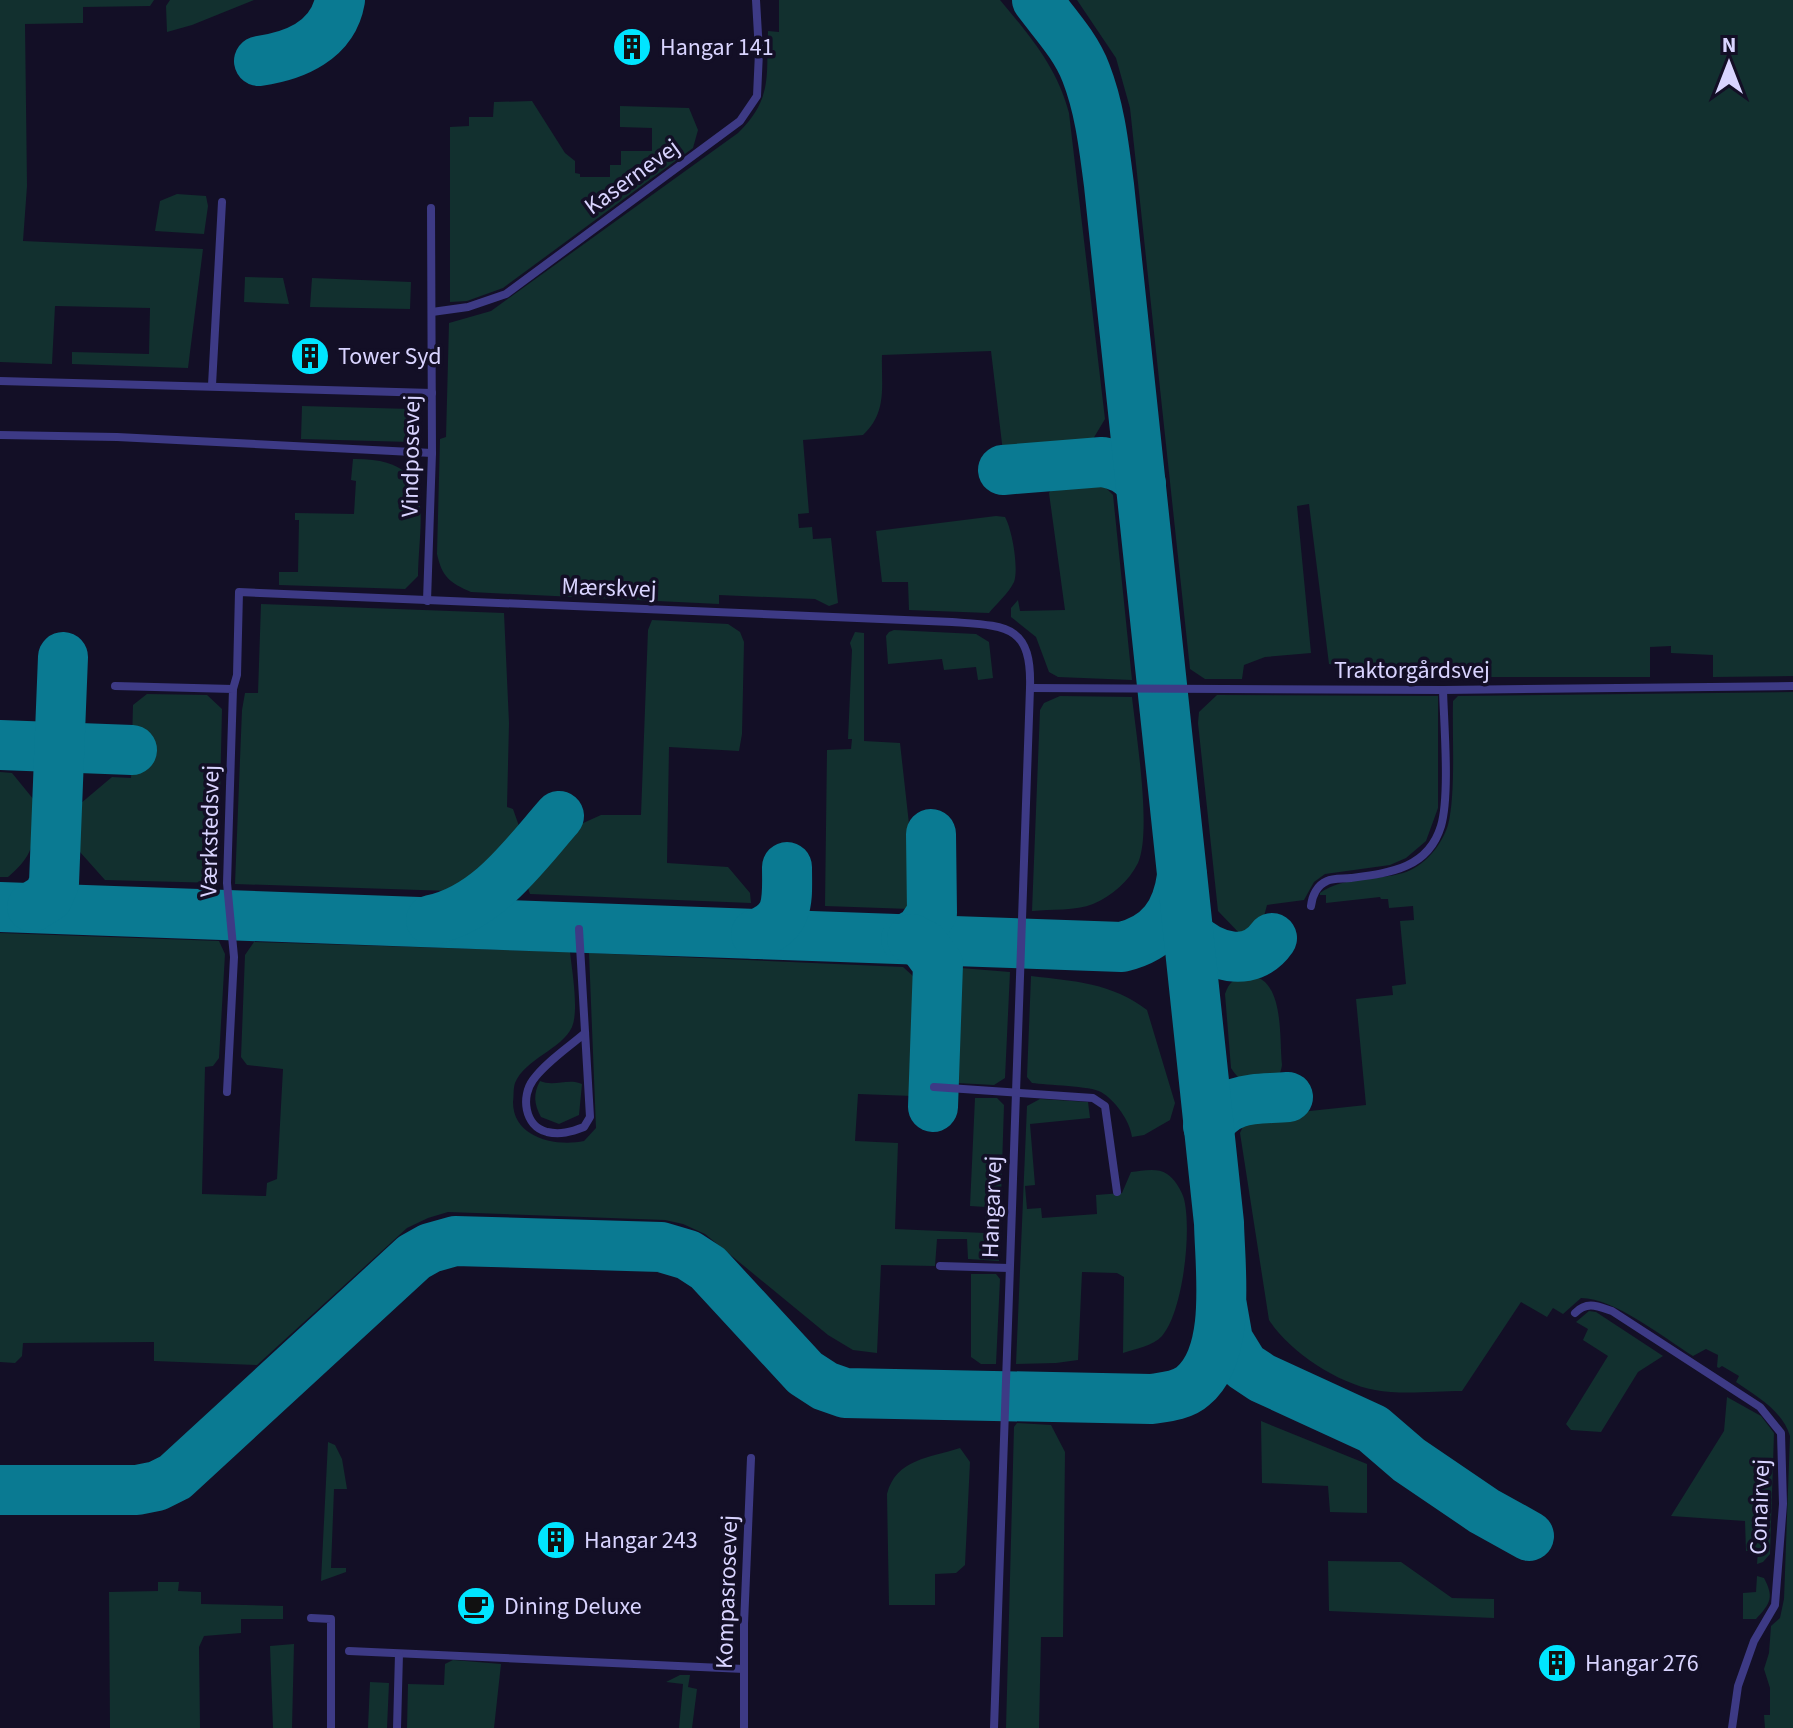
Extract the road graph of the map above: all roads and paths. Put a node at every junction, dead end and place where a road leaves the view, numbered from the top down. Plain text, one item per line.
1 (756, 0) edge
2 (222, 202) dead end
3 (431, 208) dead end
4 (432, 312) junction
5 (0, 381) edge
6 (212, 385) junction
7 (432, 393) junction
8 (0, 435) edge
9 (432, 453) junction
10 (427, 601) junction
11 (115, 686) dead end
12 (1793, 686) edge
13 (1030, 688) junction
14 (233, 689) junction
15 (1443, 690) junction
16 (1311, 906) dead end
17 (579, 929) dead end
18 (585, 1033) junction
19 (934, 1087) dead end
20 (1016, 1091) junction
21 (227, 1092) dead end
22 (1117, 1192) dead end
23 (940, 1266) dead end
24 (1009, 1268) junction
25 (1575, 1313) dead end
26 (751, 1458) dead end
27 (311, 1618) dead end
28 (349, 1651) dead end
29 (399, 1654) junction
30 (744, 1669) junction
31 (331, 1728) edge
32 (397, 1728) edge
33 (744, 1728) edge
34 (994, 1728) edge
35 (1732, 1728) edge

1 - 4 lane, Kasernevej
2 - 6 lane
3 - 4 lane, Vindposevej
4 - 7 lane, Vindposevej
5 - 6 lane
6 - 7 lane
7 - 9 lane, Vindposevej
8 - 9 lane
9 - 10 lane, Vindposevej
10 - 13 lane, Mærskvej
10 - 14 lane, Mærskvej
11 - 14 lane
12 - 15 lane, Traktorgårdsvej
13 - 15 lane, Traktorgårdsvej
13 - 20 lane, Hangarvej
14 - 21 lane, Værkstedsvej
15 - 16 lane
17 - 18 lane
18 - 18 lane
19 - 20 lane
20 - 22 lane
20 - 24 lane, Hangarvej
23 - 24 lane
24 - 34 lane, Hangarvej
25 - 35 lane, Conairvej
26 - 30 lane, Kompasrosevej
27 - 31 lane
28 - 29 lane
29 - 30 lane
29 - 32 lane
30 - 33 lane, Kompasrosevej

